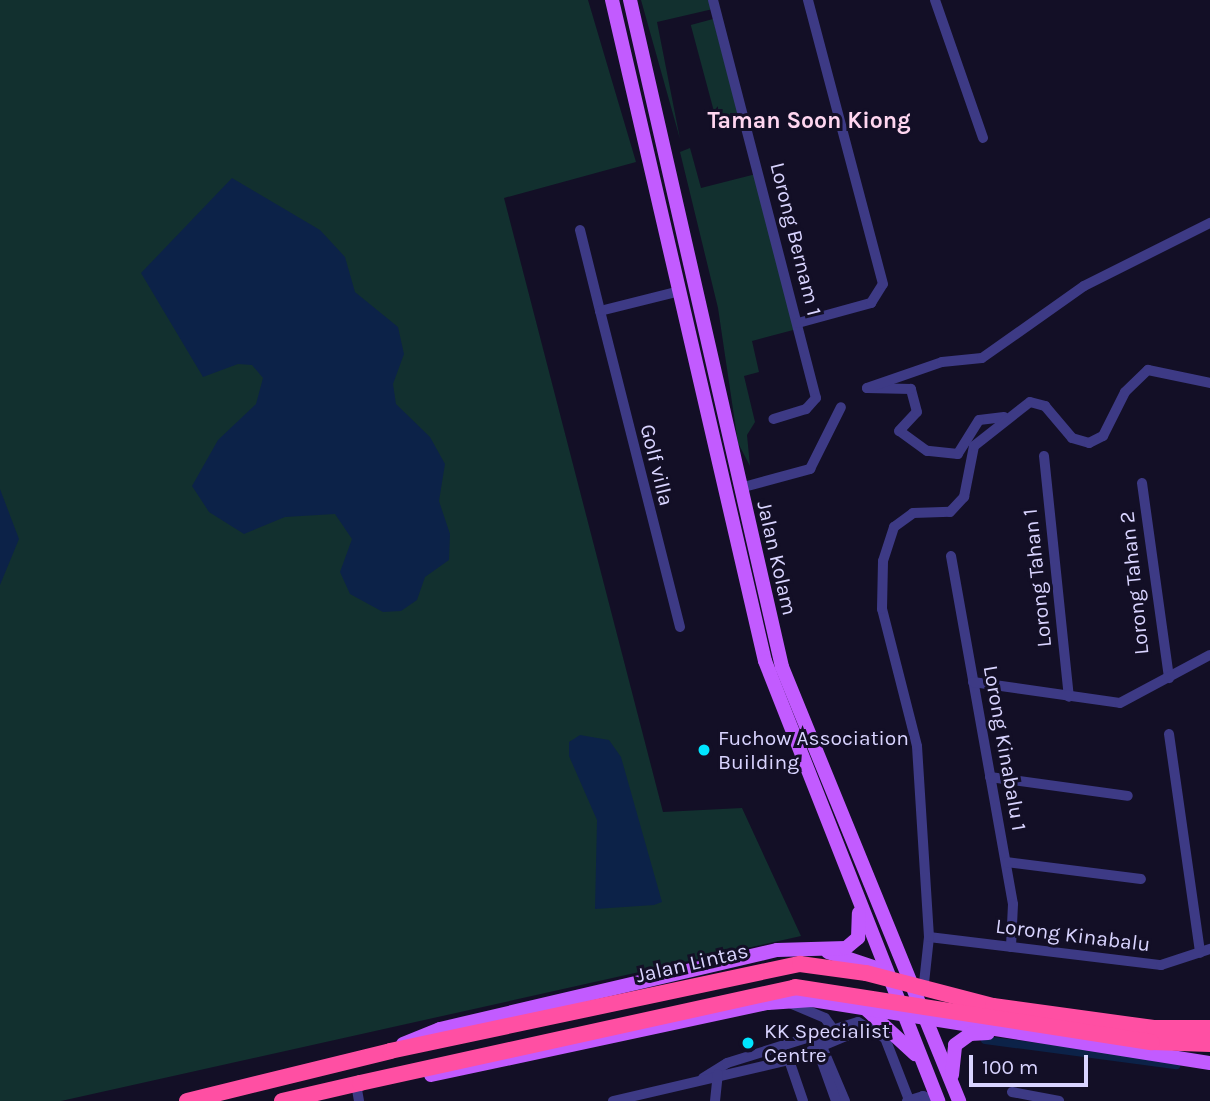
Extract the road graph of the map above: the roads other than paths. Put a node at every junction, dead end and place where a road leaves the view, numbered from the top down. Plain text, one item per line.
1 (612, 0) edge
2 (630, 0) edge
3 (713, 0) edge
4 (808, 0) edge
5 (935, 0) edge
6 (983, 138) dead end
7 (1210, 223) edge
8 (580, 230) dead end
9 (680, 291) junction
10 (600, 311) junction
11 (798, 323) junction
12 (708, 339) junction
13 (695, 355) junction
14 (1210, 383) edge
15 (841, 407) dead end
16 (1004, 417) junction
17 (773, 418) dead end
18 (1044, 456) dead end
19 (1142, 483) dead end
20 (740, 488) junction
21 (951, 556) dead end
22 (680, 627) dead end
23 (1210, 655) edge
24 (1169, 678) junction
25 (973, 682) junction
26 (1069, 697) junction
27 (1169, 734) dead end
28 (990, 777) junction
29 (1128, 796) dead end
30 (1006, 862) junction
31 (1141, 879) dead end
32 (853, 891) junction
33 (878, 907) junction
34 (873, 935) junction
35 (929, 937) junction
36 (1011, 947) junction
37 (827, 951) junction
38 (1205, 951) edge
39 (841, 957) junction
40 (887, 972) junction
41 (909, 979) junction
42 (924, 984) junction
43 (787, 1002) junction
44 (828, 1002) junction
45 (865, 1008) junction
46 (902, 1012) junction
47 (925, 1017) junction
48 (1210, 1020) edge
49 (972, 1024) junction
50 (870, 1026) junction
51 (1210, 1028) edge
52 (835, 1032) junction
53 (1210, 1044) edge
54 (819, 1045) junction
55 (390, 1051) junction
56 (1111, 1051) junction
57 (942, 1057) junction
58 (789, 1060) junction
59 (923, 1063) junction
60 (1210, 1063) edge
61 (718, 1073) junction
62 (358, 1083) junction
63 (1012, 1092) dead end
64 (956, 1094) edge
65 (625, 1100) edge
66 (908, 1100) edge
67 (187, 1101) edge
68 (282, 1101) edge
69 (359, 1101) edge
70 (612, 1101) edge
71 (715, 1101) edge
72 (803, 1101) edge
73 (836, 1101) edge
74 (845, 1101) edge
75 (936, 1101) edge
76 (1059, 1101) edge

1 - 9 main road, Jalan Kolam
2 - 12 main road, Jalan Kolam
3 - 11 street, Lorong Bernam 1
4 - 11 street
5 - 6 street
7 - 16 street
8 - 10 street, Golf villa
9 - 10 street
9 - 13 main road, Jalan Kolam
10 - 22 street, Golf villa
11 - 17 street, Lorong Bernam 1
12 - 13 main road
12 - 20 main road, Jalan Kolam
13 - 32 main road, Jalan Kolam
14 - 16 street
15 - 20 street
16 - 35 street
18 - 26 street, Lorong Tahan 1
19 - 24 street, Lorong Tahan 2
20 - 33 main road, Jalan Kolam
21 - 25 street, Lorong Kinabalu 1
23 - 24 street
24 - 26 street
25 - 26 street
25 - 28 street, Lorong Kinabalu 1
27 - 38 street
28 - 29 street
28 - 30 street, Lorong Kinabalu 1
30 - 31 street
30 - 36 street, Lorong Kinabalu 1
32 - 34 main road, Jalan Kolam
32 - 37 main road
33 - 34 main road
33 - 41 main road, Jalan Kolam
34 - 40 main road, Jalan Kolam
35 - 36 street, Lorong Kinabalu
35 - 42 street
36 - 38 street, Lorong Kinabalu
37 - 39 main road
37 - 55 main road
39 - 40 main road
39 - 44 main road
40 - 41 main road
40 - 46 main road, Jalan Kolam
41 - 42 main road
41 - 47 main road, Jalan Kolam
42 - 48 main road
43 - 44 main road, Jalan Lintas
43 - 52 street
43 - 62 main road, Jalan Lintas
44 - 45 main road
45 - 46 main road
45 - 59 main road
46 - 47 main road
46 - 59 main road, Jalan Kolam
47 - 49 main road
47 - 57 main road, Jalan Kolam
49 - 56 main road
49 - 57 main road
50 - 52 street
50 - 54 street
50 - 66 street
51 - 55 highway, Jalan Lintas, bridge
52 - 54 street
53 - 62 highway, Jalan Lintas, bridge
54 - 58 street
54 - 61 street
54 - 73 street
54 - 74 street
55 - 67 highway, Jalan Lintas
56 - 60 main road
56 - 64 main road
57 - 64 main road, Jalan Kolam
58 - 61 street
58 - 72 street
59 - 75 main road, Jalan Kolam
61 - 65 street
61 - 71 street
62 - 68 highway, Jalan Lintas
62 - 69 street
63 - 76 street
65 - 70 street
66 - 75 street

